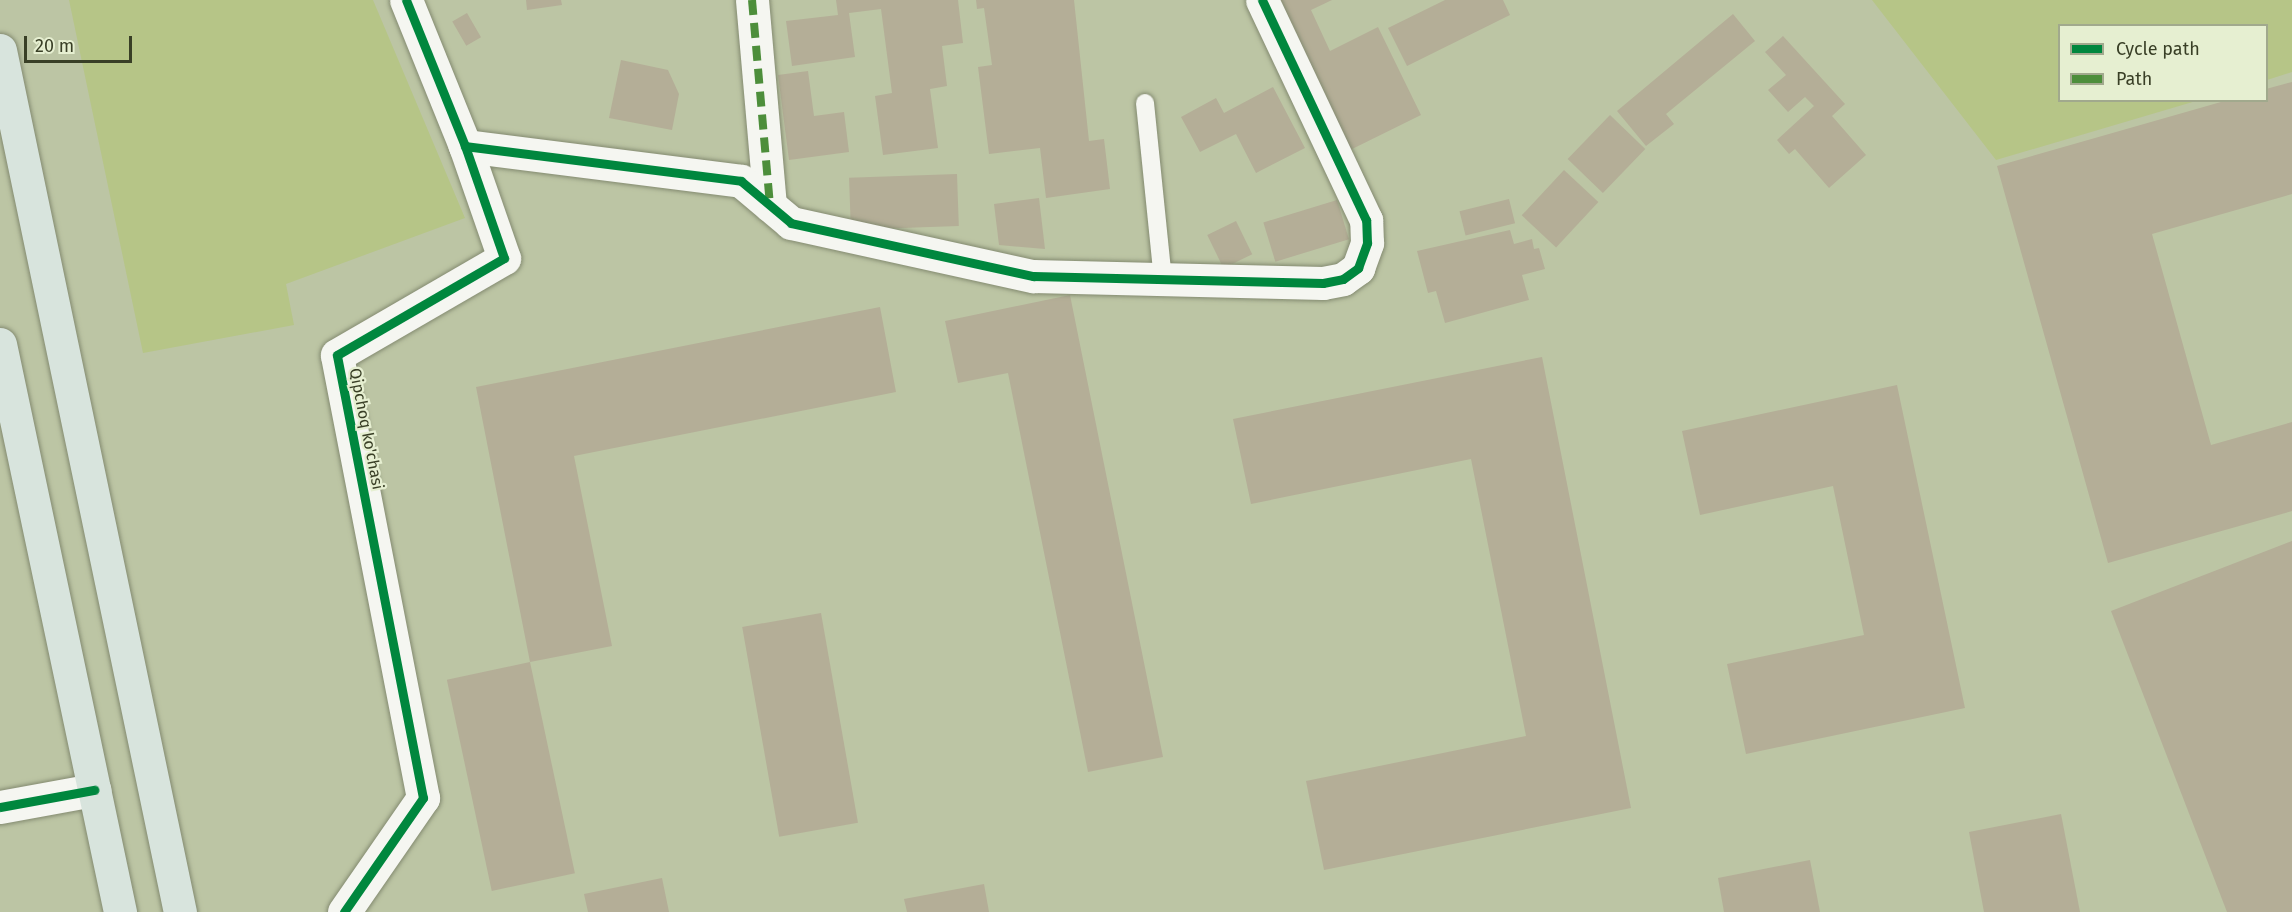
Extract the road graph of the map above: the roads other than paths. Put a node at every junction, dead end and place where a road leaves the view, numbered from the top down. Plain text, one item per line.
1 (406, 0) edge
2 (752, 0) edge
3 (1262, 0) edge
4 (0, 50) edge
5 (1144, 103) dead end
6 (465, 146) junction
7 (770, 206) junction
8 (1163, 279) junction
9 (0, 344) edge
10 (94, 789) junction
11 (0, 807) edge
12 (120, 912) edge
13 (180, 912) edge
14 (344, 912) edge

1 - 6 street, Qipchoq ko'chasi
2 - 7 street
3 - 8 street
4 - 13 main road
5 - 8 lane
6 - 7 street
6 - 14 street, Qipchoq ko'chasi
7 - 8 street
9 - 10 main road
10 - 11 street
10 - 12 main road

